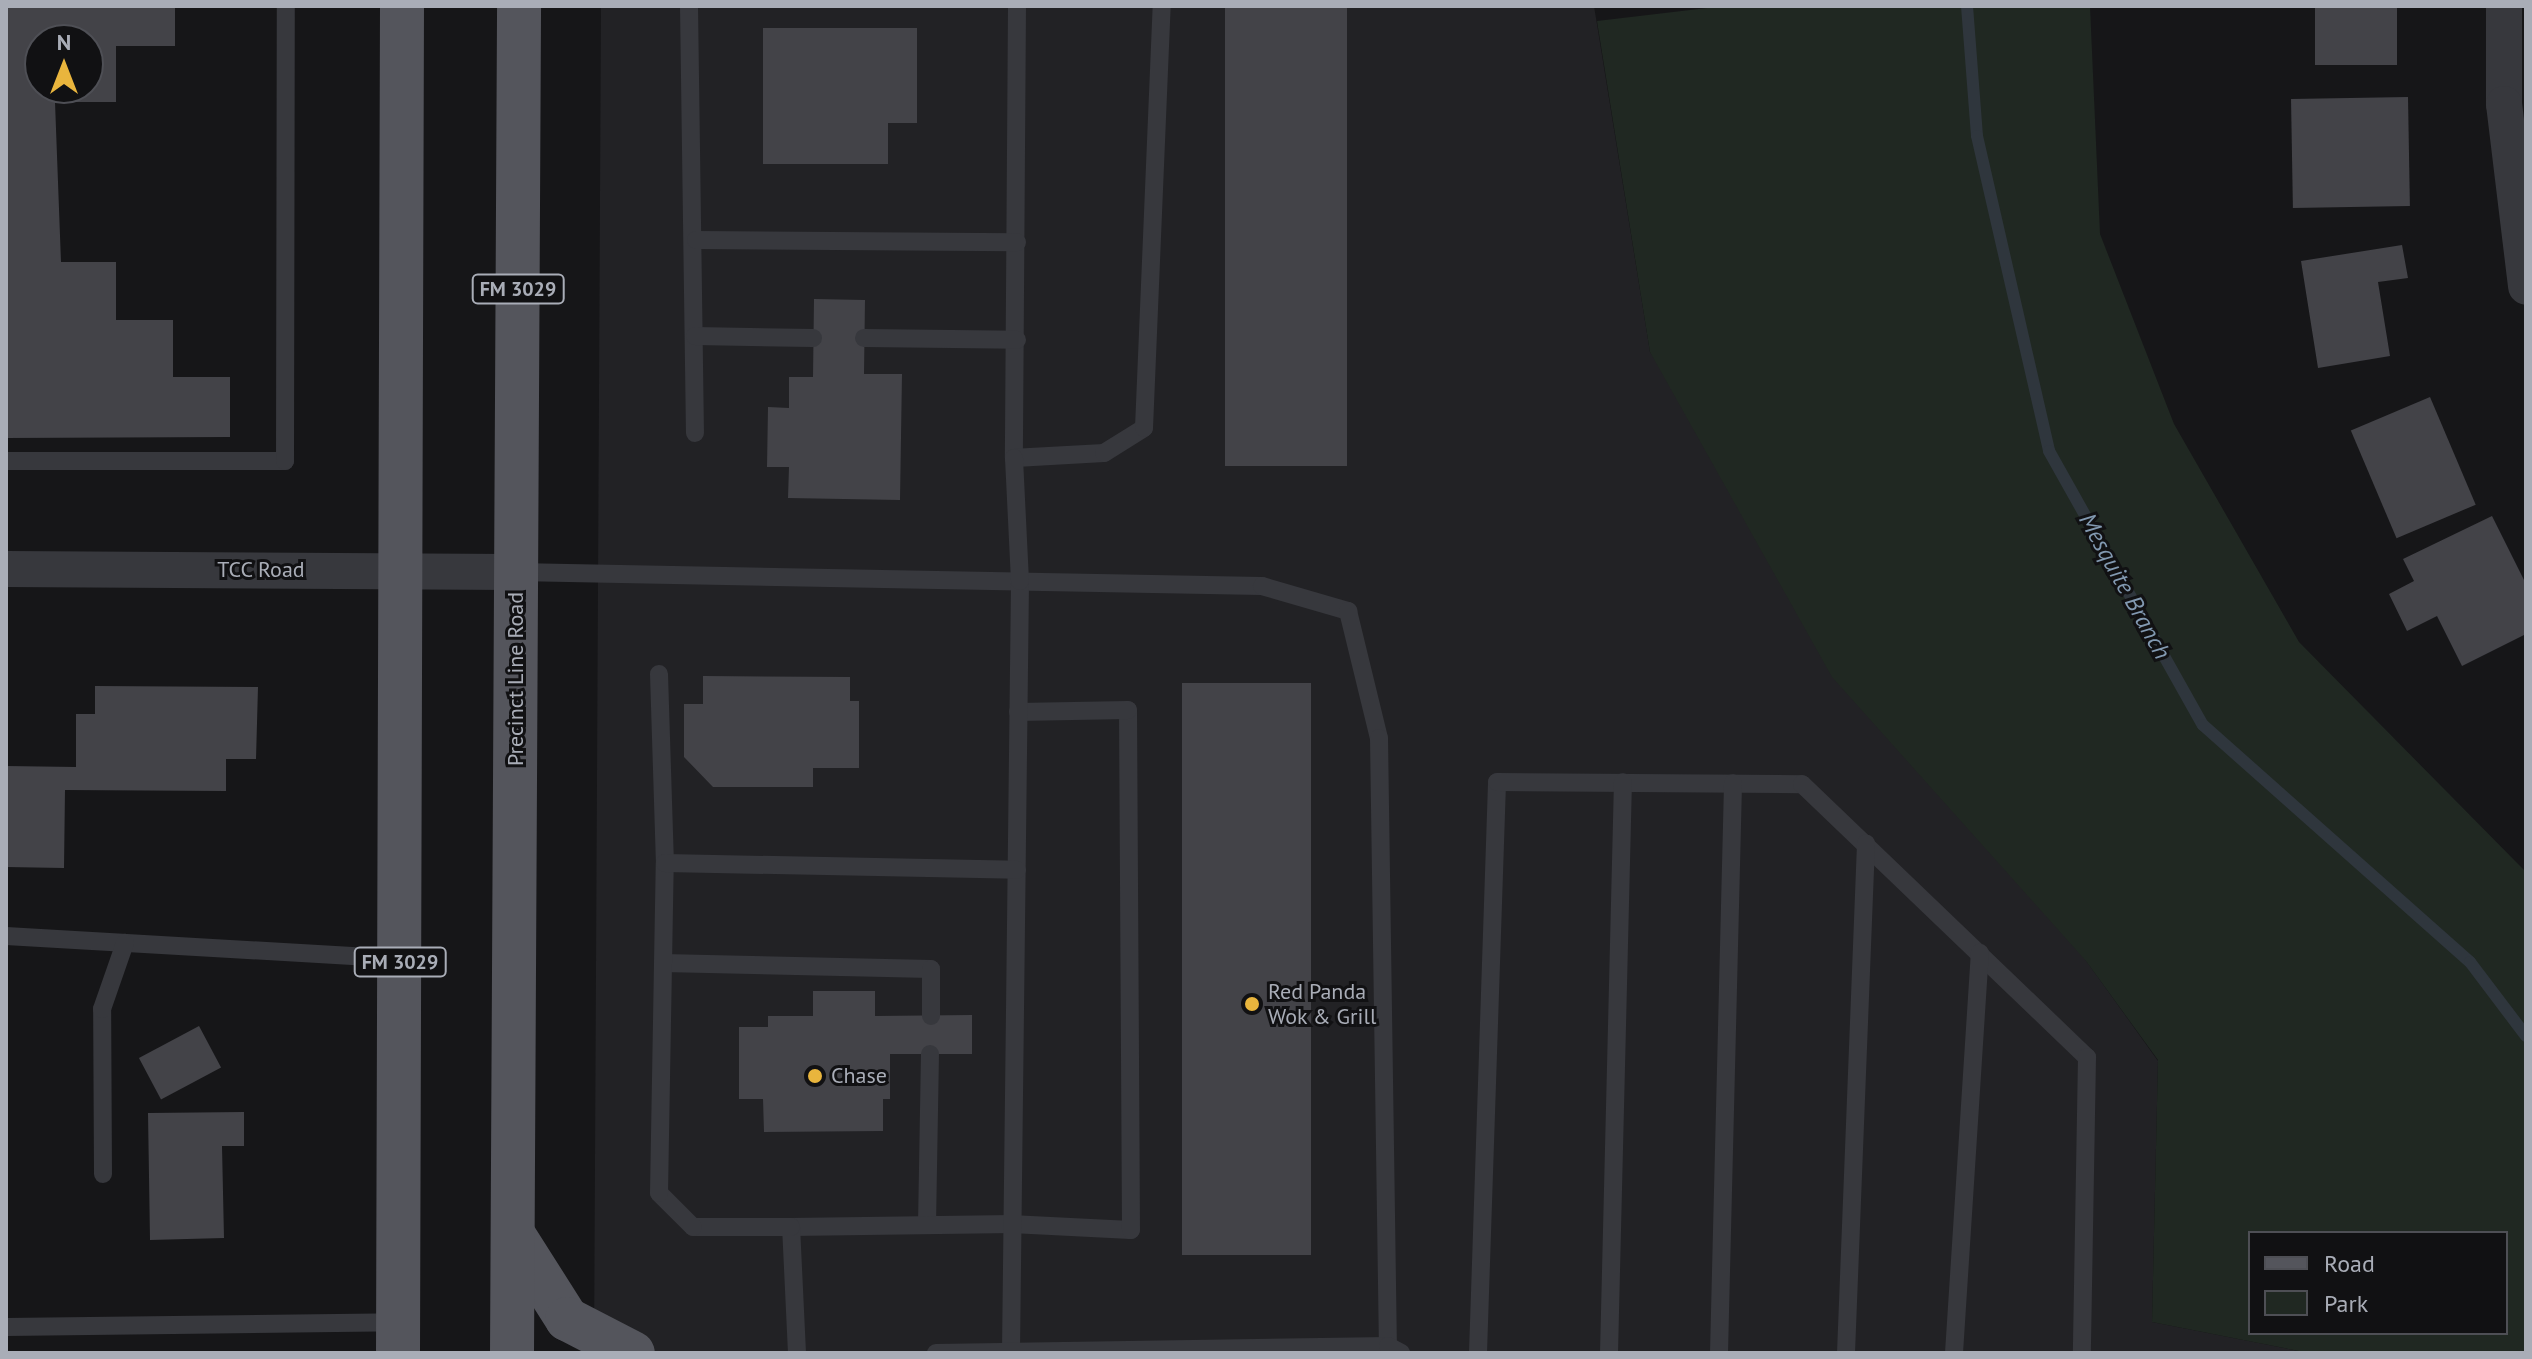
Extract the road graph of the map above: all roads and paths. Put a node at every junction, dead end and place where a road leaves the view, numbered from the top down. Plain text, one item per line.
1 (286, 6) edge
2 (402, 6) edge
3 (519, 6) edge
4 (689, 6) edge
5 (1017, 6) edge
6 (1162, 6) edge
7 (2504, 6) edge
8 (696, 240) junction
9 (1017, 242) junction
10 (2526, 287) edge
11 (695, 336) junction
12 (813, 338) dead end
13 (864, 338) dead end
14 (1017, 340) junction
15 (695, 433) dead end
16 (1014, 458) junction
17 (6, 461) edge
18 (6, 569) edge
19 (401, 571) junction
20 (516, 572) junction
21 (1020, 581) junction
22 (659, 674) dead end
23 (1018, 712) junction
24 (1623, 782) junction
25 (1733, 783) junction
26 (1866, 843) junction
27 (665, 863) junction
28 (1017, 870) junction
29 (6, 936) edge
30 (125, 943) junction
31 (1980, 953) junction
32 (400, 959) junction
33 (663, 963) junction
34 (931, 1016) dead end
35 (930, 1054) dead end
36 (103, 1174) dead end
37 (1013, 1224) junction
38 (927, 1225) junction
39 (791, 1227) junction
40 (513, 1234) junction
41 (6, 1327) edge
42 (398, 1338) edge
43 (1393, 1351) edge
44 (1011, 1352) edge
45 (512, 1353) edge
46 (633, 1353) edge
47 (797, 1353) edge
48 (936, 1353) edge
49 (1478, 1353) edge
50 (1609, 1353) edge
51 (1719, 1353) edge
52 (1846, 1353) edge
53 (1954, 1353) edge
54 (2082, 1353) edge

1 - 17 lane
2 - 19 main road, FM 3029
3 - 20 main road, Precinct Line Road / FM 3029
4 - 8 lane
5 - 9 lane
6 - 16 lane
7 - 10 street
8 - 9 lane
8 - 11 lane
9 - 14 lane
11 - 12 lane
11 - 15 lane
13 - 14 lane
14 - 16 lane
16 - 21 lane
18 - 19 street, TCC Road
19 - 20 street, TCC Road
19 - 32 main road, FM 3029
20 - 21 lane
20 - 40 main road, Precinct Line Road / FM 3029
21 - 23 lane
21 - 43 lane
22 - 27 lane
23 - 28 lane
23 - 37 lane
24 - 25 lane
24 - 49 lane
24 - 50 lane
25 - 26 lane
25 - 51 lane
26 - 31 lane
26 - 52 lane
27 - 28 lane
27 - 33 lane
28 - 37 lane
29 - 30 lane
30 - 32 lane
30 - 36 lane
31 - 53 lane
31 - 54 lane
32 - 42 main road, FM 3029
33 - 34 lane
33 - 39 lane
35 - 38 lane
37 - 38 lane
37 - 44 lane
38 - 39 lane
39 - 47 lane
40 - 45 main road, Precinct Line Road / FM 3029
40 - 46 main road
41 - 42 lane
43 - 44 lane
44 - 48 lane

